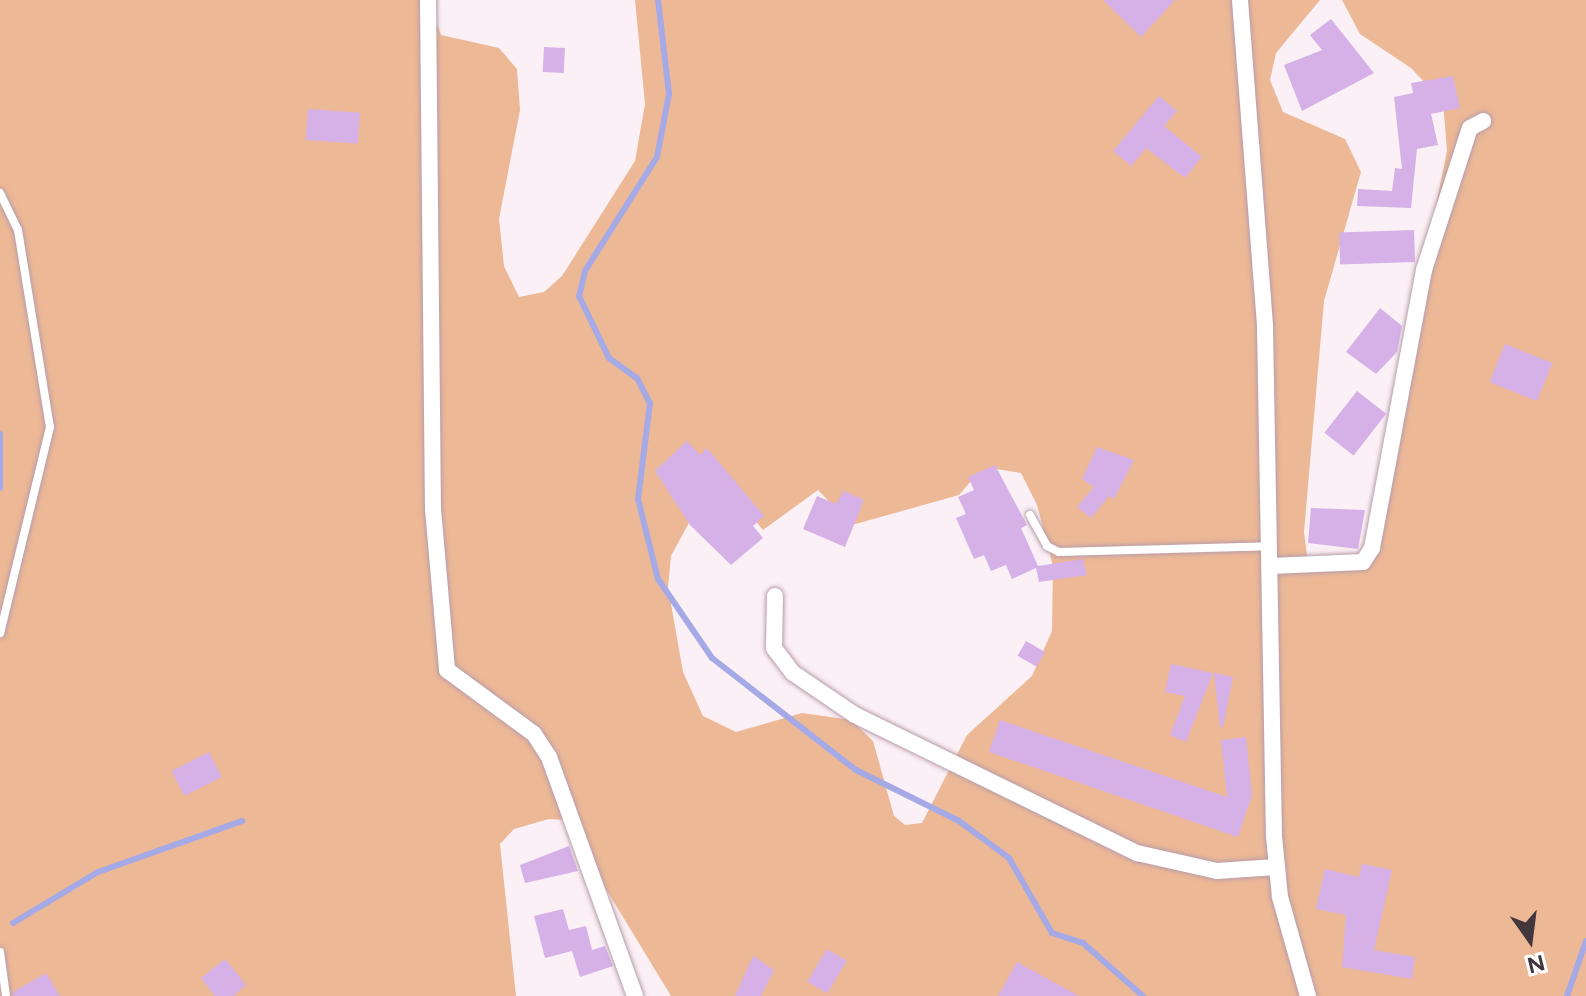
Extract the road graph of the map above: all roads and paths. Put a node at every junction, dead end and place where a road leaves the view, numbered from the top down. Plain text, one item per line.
1 (428, 0) edge
2 (1240, 0) edge
3 (1483, 121) dead end
4 (0, 193) edge
5 (1030, 515) dead end
6 (1269, 546) junction
7 (1271, 566) junction
8 (775, 596) dead end
9 (0, 633) edge
10 (1276, 867) junction
11 (0, 952) edge
12 (6, 996) edge
13 (635, 996) edge
14 (1308, 996) edge

1 - 13 street
2 - 6 street
3 - 7 street
4 - 9 lane
5 - 6 lane
6 - 7 street
7 - 10 street
8 - 10 street
10 - 14 street
11 - 12 lane

